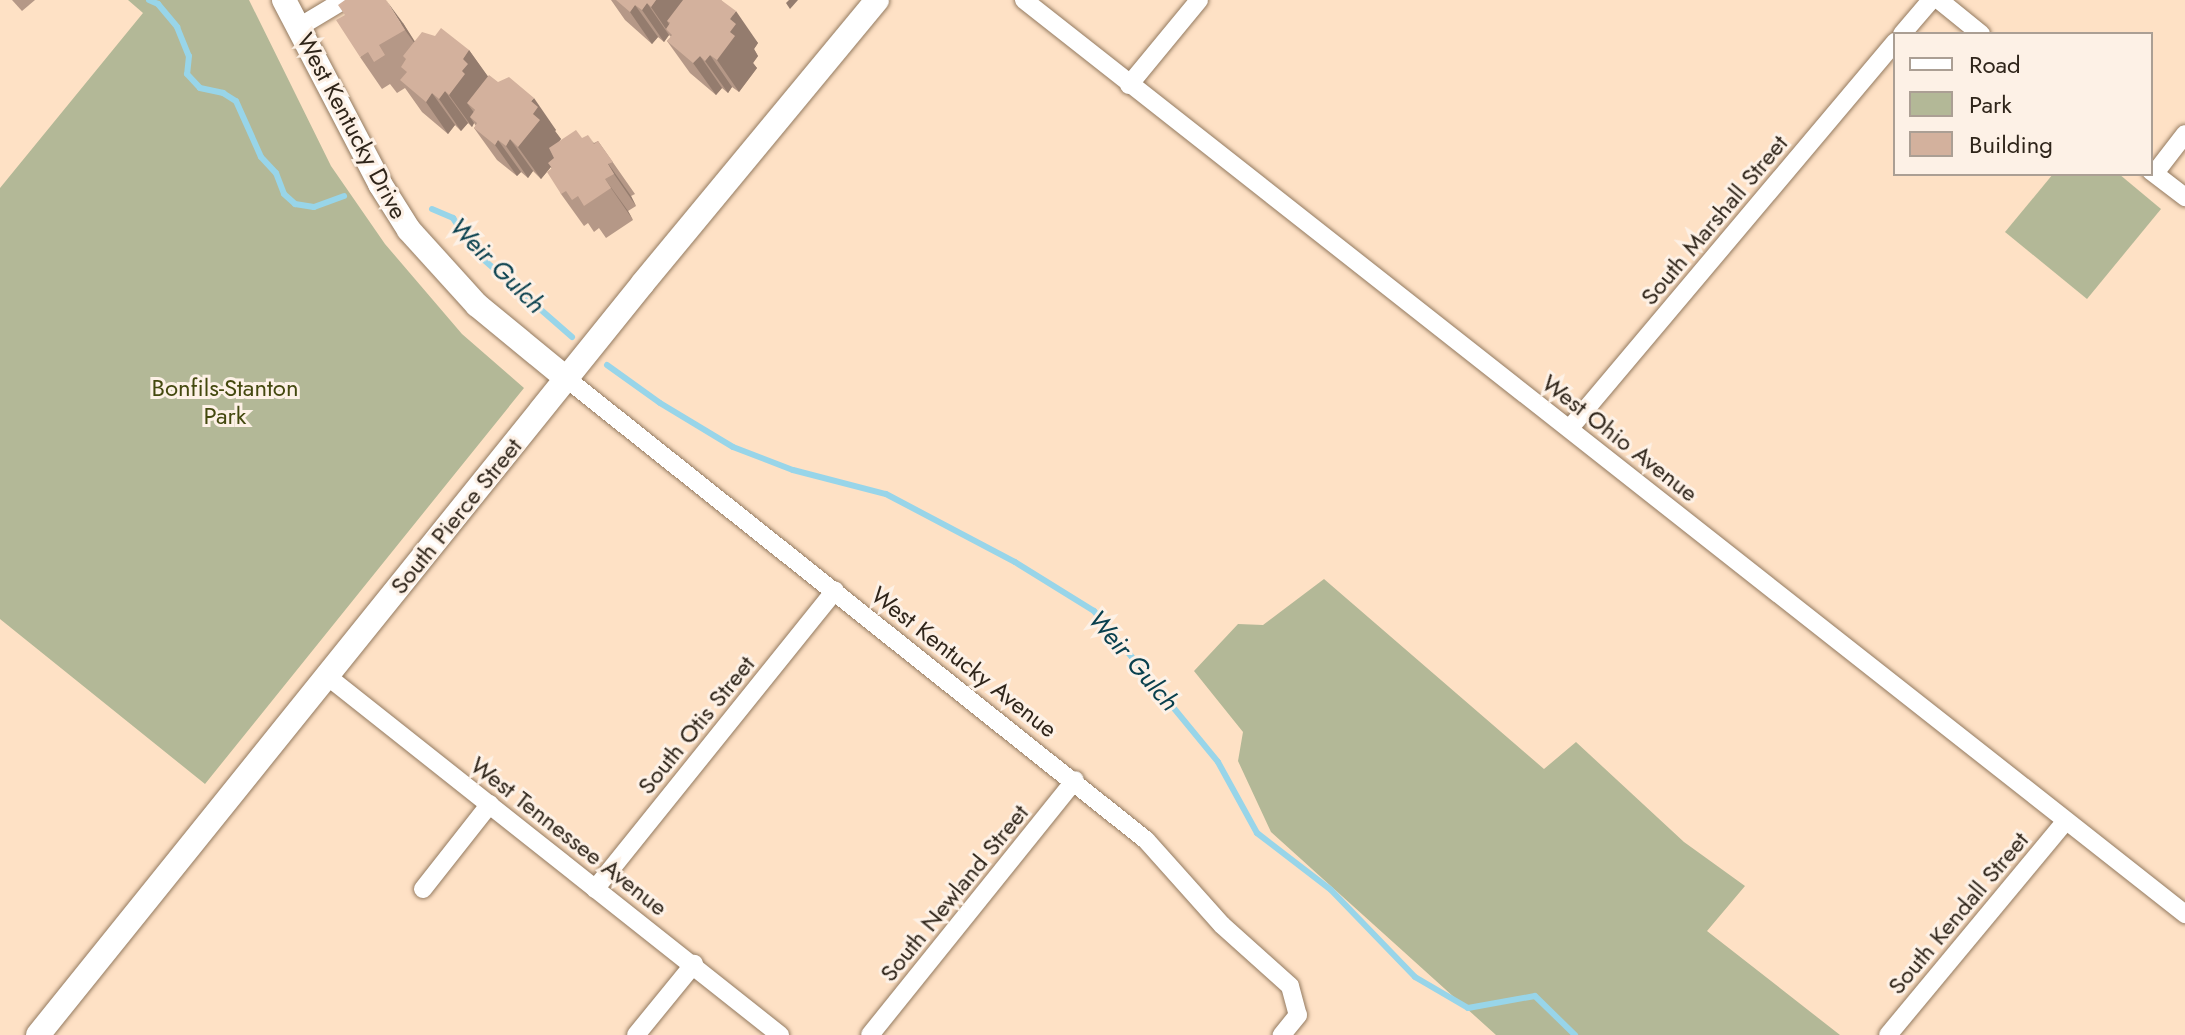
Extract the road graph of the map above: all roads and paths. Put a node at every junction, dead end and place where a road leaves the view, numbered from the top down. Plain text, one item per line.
1 (284, 0) edge
2 (344, 0) edge
3 (877, 0) edge
4 (1024, 0) edge
5 (1199, 0) edge
6 (1931, 0) edge
7 (1939, 0) edge
8 (299, 27) junction
9 (1904, 32) edge
10 (1979, 32) edge
11 (1893, 44) edge
12 (1129, 85) junction
13 (2185, 134) edge
14 (2153, 172) edge
15 (2185, 197) edge
16 (567, 379) junction
17 (1570, 428) junction
18 (835, 590) junction
19 (327, 676) junction
20 (1075, 780) junction
21 (490, 804) junction
22 (2065, 822) junction
23 (423, 889) dead end
24 (595, 889) junction
25 (2185, 914) edge
26 (694, 964) junction
27 (38, 1035) edge
28 (636, 1035) edge
29 (780, 1035) edge
30 (870, 1035) edge
31 (1282, 1035) edge
32 (1888, 1035) edge

1 - 8 street, West Kentucky Drive
2 - 8 street
3 - 16 street, South Pierce Street
4 - 12 street, West Ohio Avenue
5 - 12 street
6 - 9 street
7 - 10 street
8 - 16 street, West Kentucky Drive
11 - 17 street, South Marshall Street
12 - 17 street, West Ohio Avenue
13 - 14 street
14 - 15 street
16 - 18 street, West Kentucky Avenue
16 - 19 street, South Pierce Street
17 - 22 street, West Ohio Avenue
18 - 20 street, West Kentucky Avenue
18 - 24 street, South Otis Street
19 - 21 street, West Tennessee Avenue
19 - 27 street, South Pierce Street
20 - 30 street, South Newland Street
20 - 31 street, West Kentucky Avenue
21 - 23 street
21 - 24 street, West Tennessee Avenue
22 - 25 street, West Ohio Avenue
22 - 32 street, South Kendall Street
24 - 26 street, West Tennessee Avenue
26 - 28 street
26 - 29 street, West Tennessee Avenue

